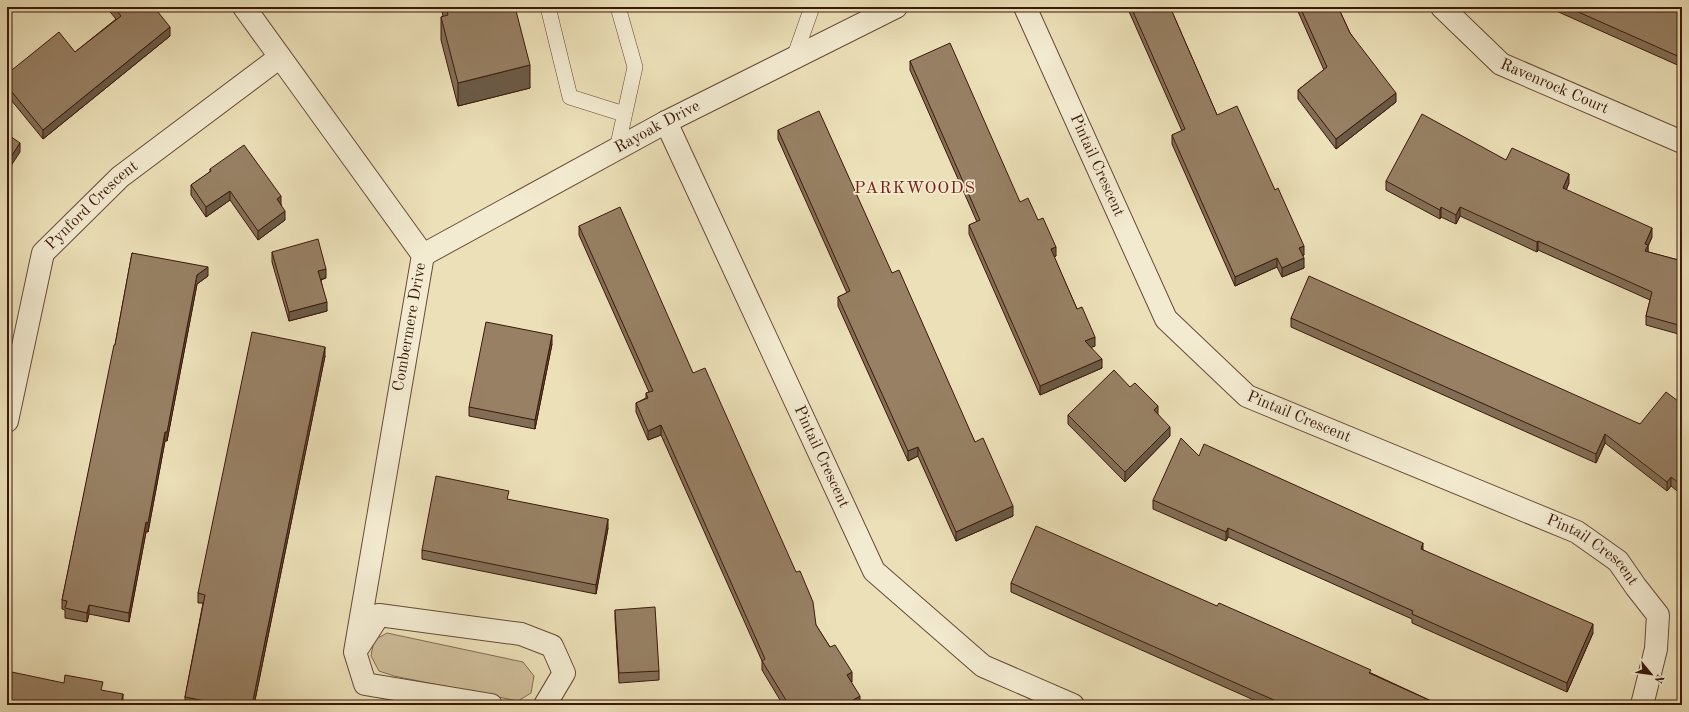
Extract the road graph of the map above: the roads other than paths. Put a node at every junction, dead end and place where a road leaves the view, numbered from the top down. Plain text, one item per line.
1 (244, 7) edge
2 (548, 7) edge
3 (618, 7) edge
4 (812, 7) edge
5 (896, 7) edge
6 (1025, 7) edge
7 (1442, 7) edge
8 (280, 57) junction
9 (794, 58) junction
10 (624, 114) junction
11 (666, 122) junction
12 (1682, 142) edge
13 (617, 149) junction
14 (423, 255) junction
15 (7, 421) edge
16 (355, 652) junction
17 (491, 705) edge
18 (545, 705) edge
19 (1073, 705) edge
20 (1642, 705) edge

1 - 8 street, Combermere Drive
2 - 10 lane
3 - 10 lane
4 - 9 lane
5 - 9 street, Rayoak Drive
6 - 20 street, Pintail Crescent
7 - 12 street, Ravenrock Court
8 - 14 street, Combermere Drive
8 - 15 street, Pynford Crescent
9 - 11 street, Rayoak Drive
10 - 13 lane
11 - 13 street, Rayoak Drive
11 - 19 street, Pintail Crescent
13 - 14 street, Rayoak Drive
14 - 16 street, Combermere Drive
16 - 17 street, Combermere Drive
16 - 18 street

